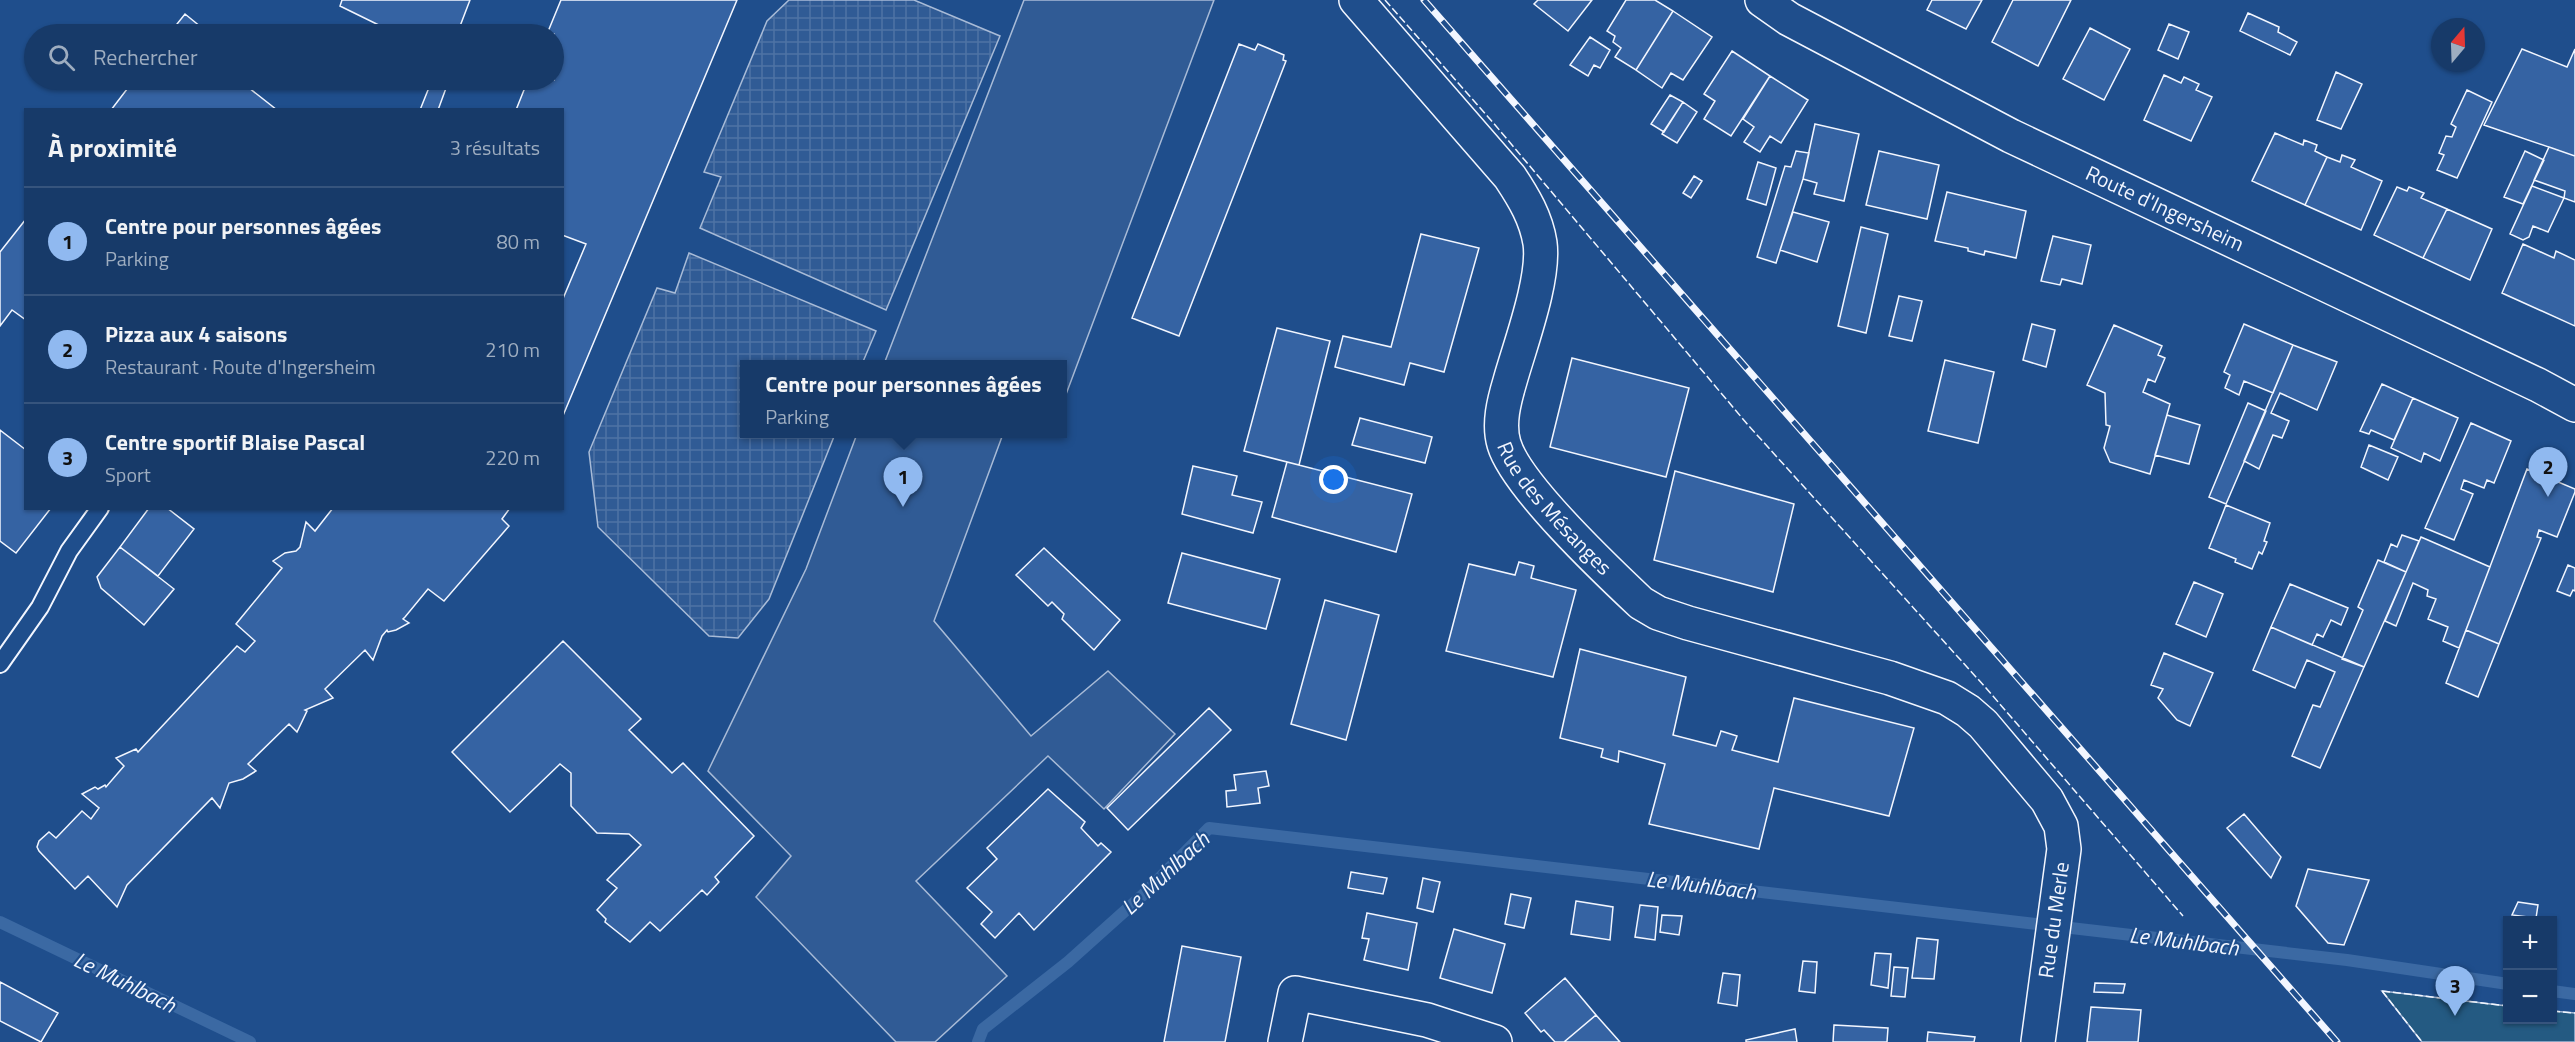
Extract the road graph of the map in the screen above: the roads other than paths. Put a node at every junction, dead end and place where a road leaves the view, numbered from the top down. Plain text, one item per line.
1 (1356, 0) edge
2 (1762, 0) edge
3 (2575, 405) edge
4 (99, 510) edge
5 (0, 664) edge
6 (2048, 800) joint
7 (1285, 1042) edge
8 (1495, 1042) edge
9 (2038, 1042) edge

1 - 6 street, Rue des Mésanges
2 - 3 street, Route d'Ingersheim
4 - 5 lane
6 - 9 street, Rue du Merle
7 - 8 street

